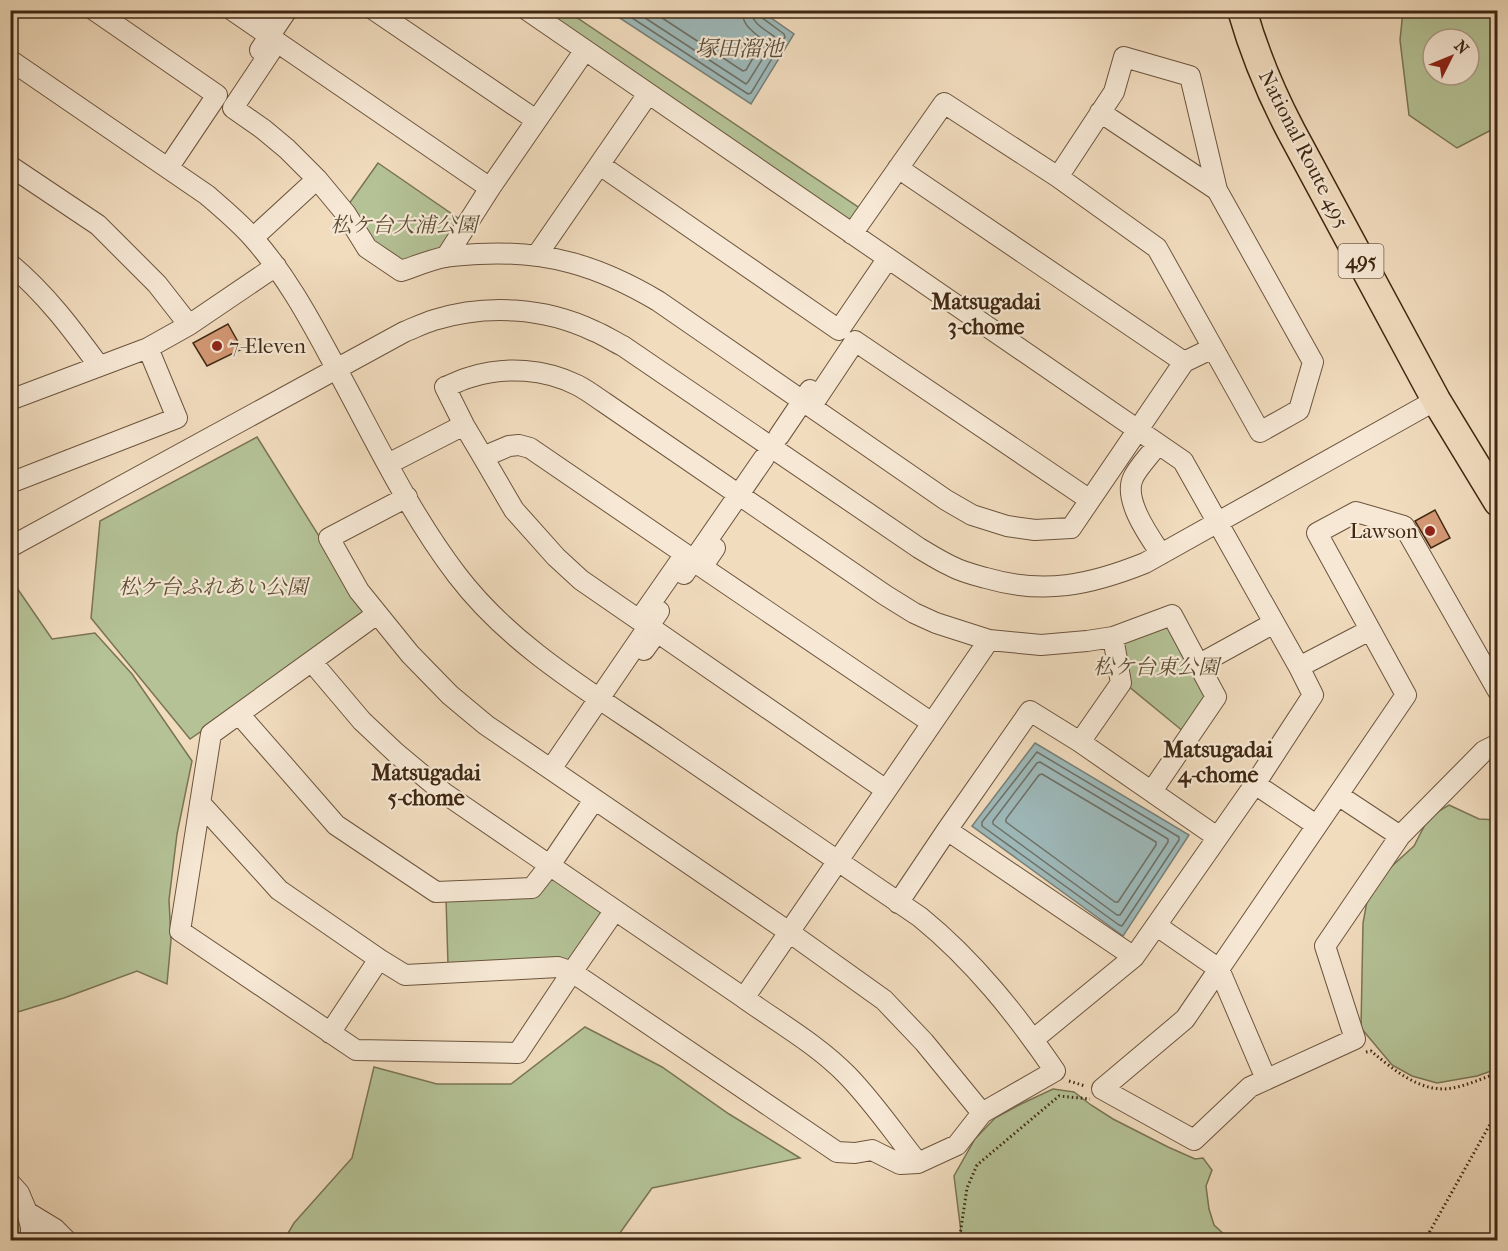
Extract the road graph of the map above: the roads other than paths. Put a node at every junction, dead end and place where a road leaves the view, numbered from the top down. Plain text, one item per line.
1 (94, 10) edge
2 (232, 10) edge
3 (274, 10) edge
4 (287, 10) edge
5 (374, 10) edge
6 (527, 10) edge
7 (1242, 10) edge
8 (585, 50) junction
9 (12, 65) edge
10 (648, 94) junction
11 (1100, 112) junction
12 (536, 120) junction
13 (600, 165) junction
14 (10, 166) edge
15 (898, 168) junction
16 (172, 170) junction
17 (1058, 177) junction
18 (317, 179) junction
19 (490, 188) junction
20 (1217, 190) junction
21 (852, 234) junction
22 (253, 238) junction
23 (537, 255) junction
24 (446, 257) junction
25 (892, 261) junction
26 (10, 264) edge
27 (276, 266) junction
28 (189, 325) junction
29 (148, 348) junction
30 (1213, 348) junction
31 (1184, 362) junction
32 (99, 366) junction
33 (337, 369) junction
34 (10, 400) edge
35 (1436, 400) junction
36 (807, 404) junction
37 (464, 425) junction
38 (1138, 430) junction
39 (779, 436) dead end
40 (1158, 444) junction
41 (483, 457) junction
42 (764, 458) dead end
43 (388, 464) junction
44 (10, 483) edge
45 (407, 497) junction
46 (742, 498) junction
47 (1090, 500) junction
48 (1497, 502) edge
49 (1219, 522) junction
50 (10, 547) edge
51 (1161, 554) junction
52 (377, 614) junction
53 (1274, 623) junction
54 (1370, 630) junction
55 (1113, 637) junction
56 (989, 640) junction
57 (312, 662) junction
58 (1198, 665) junction
59 (1299, 667) junction
60 (1497, 691) edge
61 (604, 701) junction
62 (239, 714) junction
63 (932, 723) junction
64 (1080, 742) junction
65 (1497, 744) edge
66 (551, 770) junction
67 (1255, 784) junction
68 (886, 790) junction
69 (1152, 791) junction
70 (1338, 795) junction
71 (594, 800) junction
72 (200, 803) junction
73 (1316, 825) junction
74 (947, 830) junction
75 (1400, 836) junction
76 (1217, 837) junction
77 (838, 861) junction
78 (550, 865) junction
79 (898, 903) junction
80 (615, 910) junction
81 (1157, 926) junction
82 (789, 932) junction
83 (1134, 957) junction
84 (379, 959) junction
85 (1219, 969) junction
86 (572, 972) junction
87 (744, 998) junction
88 (330, 1033) junction
89 (1034, 1040) junction
90 (1266, 1079) junction
91 (982, 1113) junction
92 (918, 1163) junction
93 (10, 1183) edge
94 (27, 1212) junction
95 (32, 1240) edge
96 (66, 1240) edge

1 - 16 street
2 - 3 street
4 - 16 street
5 - 12 street
6 - 8 street
7 - 35 highway, National Route 495 / 495
8 - 10 street
8 - 12 street
9 - 16 street
10 - 13 street
10 - 21 street
11 - 17 street
11 - 20 street
11 - 20 street
12 - 19 street
13 - 23 street
13 - 25 street
14 - 28 street
15 - 17 street
15 - 21 street
15 - 31 street
16 - 22 street
17 - 30 street
18 - 19 street
18 - 22 street
18 - 24 street
19 - 24 street
20 - 30 street
21 - 25 street
22 - 27 street
23 - 24 street
23 - 36 street
25 - 36 street
25 - 38 street
26 - 32 street
27 - 28 street
27 - 33 street
28 - 29 street
29 - 32 street
29 - 44 street
30 - 31 street
31 - 38 street
32 - 34 street
33 - 43 street
33 - 50 street
33 - 51 street
35 - 48 highway, National Route 495 / 495
35 - 49 street
36 - 39 street
36 - 47 street
36 - 47 street
37 - 41 street
37 - 43 street
37 - 46 street
38 - 40 street
38 - 47 street
40 - 49 street
40 - 51 street
41 - 41 street
42 - 46 street
43 - 45 street
45 - 52 street
45 - 61 street
46 - 56 street
46 - 61 street
46 - 63 street
49 - 51 street
49 - 53 street
52 - 57 street
52 - 66 street
53 - 58 street
53 - 59 street
54 - 59 street
54 - 60 street
54 - 70 street
55 - 56 street
55 - 58 street
55 - 64 street
56 - 63 street
57 - 62 street
57 - 78 street
58 - 69 street
59 - 67 street
61 - 66 street
61 - 68 street
61 - 77 street
62 - 72 street
62 - 78 street
63 - 68 street
64 - 69 street
64 - 74 street
65 - 75 street
66 - 71 street
67 - 73 street
67 - 76 street
68 - 77 street
69 - 76 street
70 - 73 street
70 - 75 street
71 - 78 street
71 - 82 street
72 - 84 street
72 - 88 street
73 - 85 street
74 - 79 street
74 - 83 street
75 - 90 street
76 - 81 street
77 - 79 street
77 - 82 street
78 - 80 street
79 - 89 street
80 - 86 street
80 - 87 street
81 - 83 street
81 - 85 street
82 - 87 street
82 - 91 street
83 - 89 street
84 - 86 street
84 - 88 street
85 - 90 street
85 - 90 street
86 - 88 street
86 - 92 street
87 - 92 street
89 - 91 street
91 - 92 street
93 - 94 street
94 - 95 street
94 - 96 street

